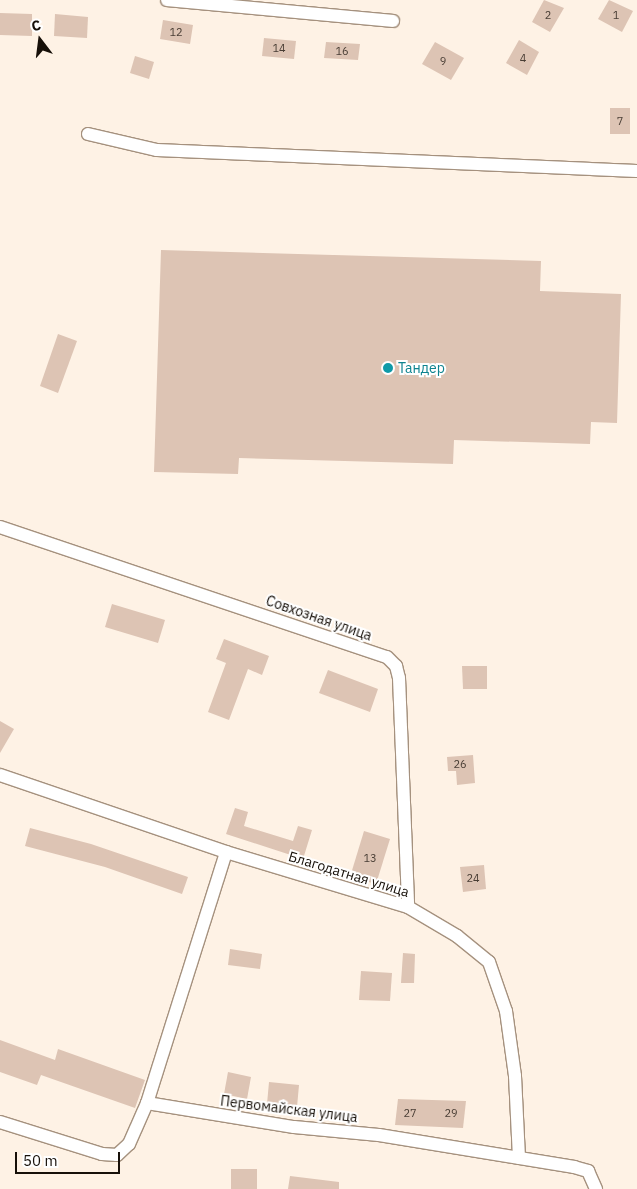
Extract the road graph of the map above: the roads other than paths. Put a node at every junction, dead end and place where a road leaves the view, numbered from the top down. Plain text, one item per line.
1 (167, 0) edge
2 (392, 21) dead end
3 (88, 134) dead end
4 (637, 171) edge
5 (0, 527) edge
6 (0, 775) edge
7 (226, 852) junction
8 (408, 908) junction
9 (147, 1103) junction
10 (0, 1122) edge
11 (519, 1158) junction
12 (596, 1189) edge

1 - 2 street
3 - 4 street
5 - 8 street, Совхозная улица
6 - 7 street, Благодатная улица
7 - 8 street, Благодатная улица
7 - 9 street
8 - 11 street, Благодатная улица
9 - 10 street
9 - 11 street, Первомайская улица
11 - 12 street, Первомайская улица

